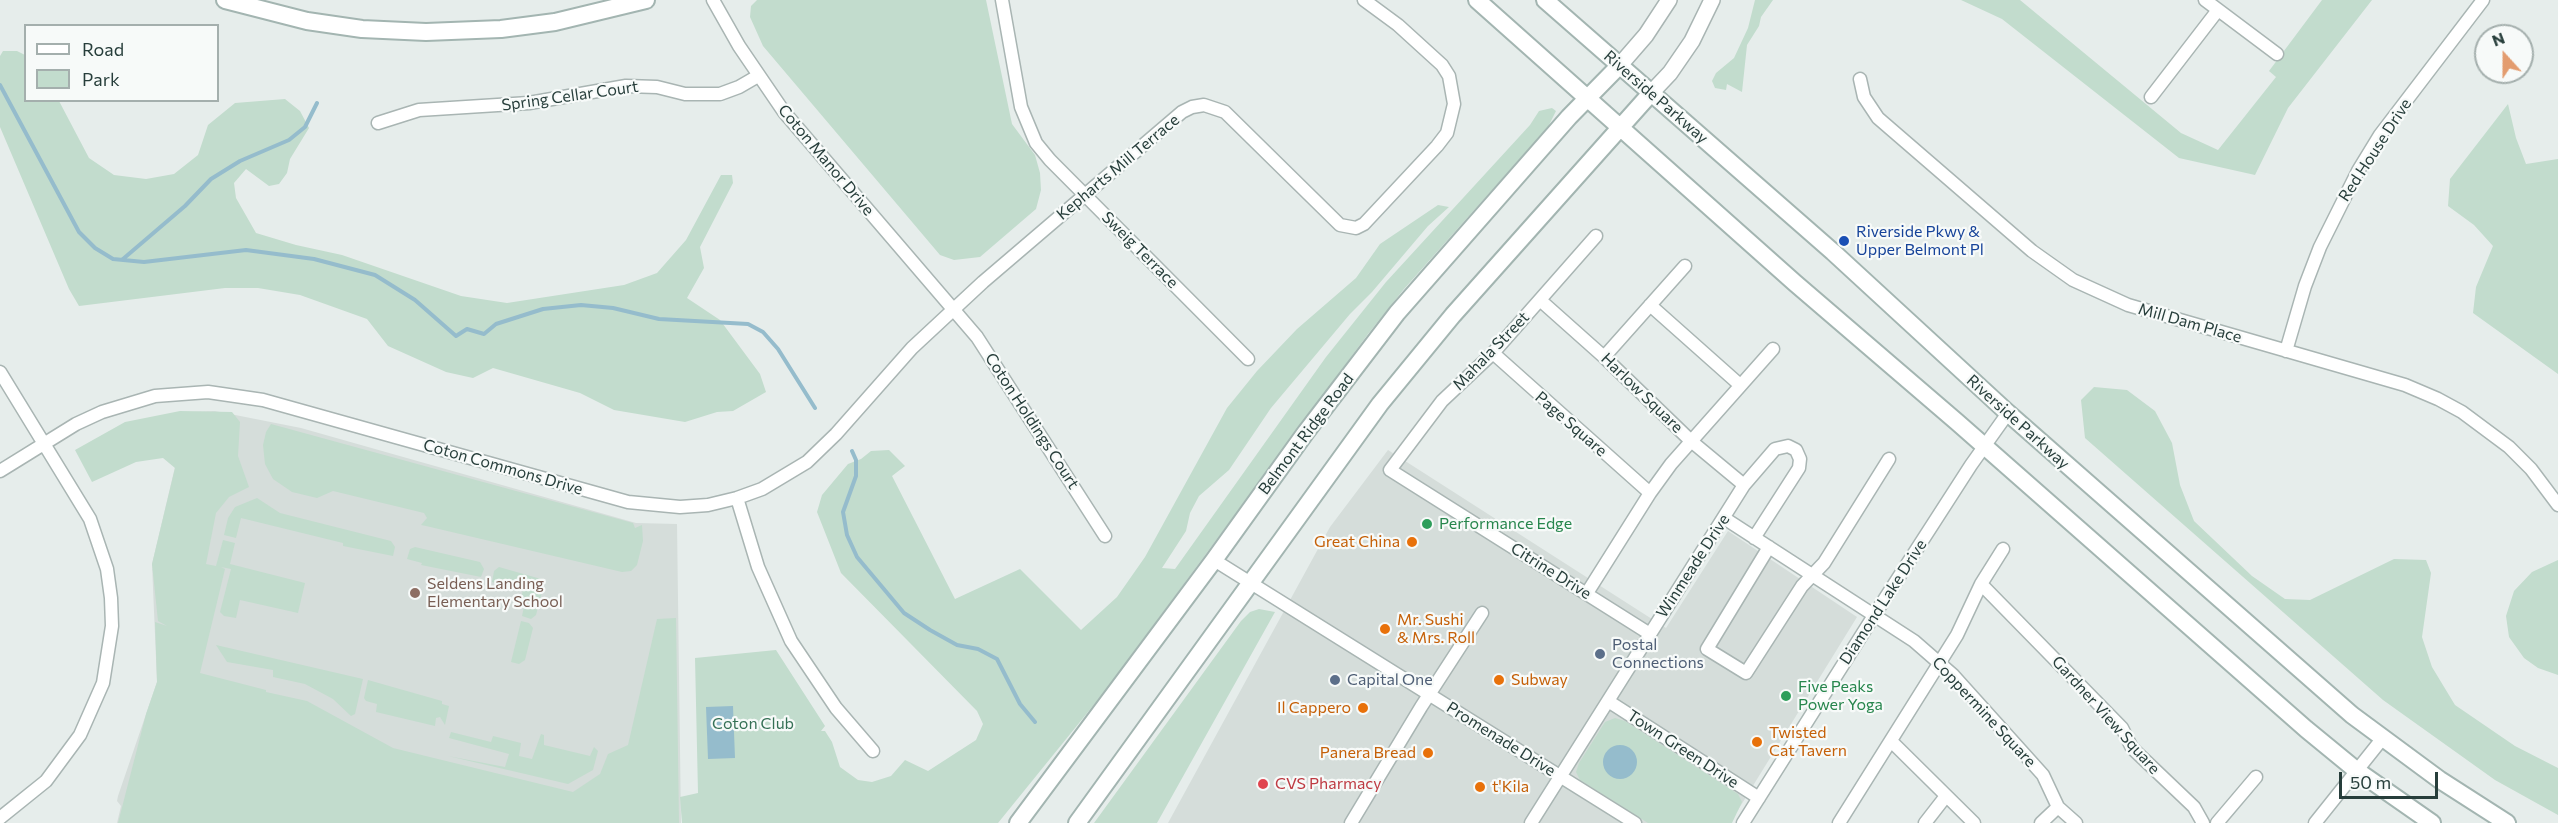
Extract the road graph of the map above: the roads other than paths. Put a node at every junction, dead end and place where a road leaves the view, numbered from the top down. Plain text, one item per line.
1 (225, 0) edge
2 (646, 0) edge
3 (713, 0) edge
4 (1002, 0) edge
5 (1364, 0) edge
6 (1477, 0) edge
7 (1545, 0) edge
8 (1669, 0) edge
9 (1712, 0) edge
10 (2205, 0) edge
11 (2482, 0) edge
12 (2218, 10) junction
13 (2277, 54) dead end
14 (1620, 65) junction
15 (758, 76) junction
16 (1860, 79) dead end
17 (1652, 92) junction
18 (2151, 97) dead end
19 (1587, 99) junction
20 (378, 123) dead end
21 (1619, 127) junction
22 (1085, 195) junction
23 (1596, 236) dead end
24 (1685, 266) dead end
25 (1540, 300) junction
26 (1650, 305) junction
27 (954, 309) junction
28 (1773, 349) dead end
29 (2286, 351) junction
30 (1493, 353) junction
31 (1604, 357) junction
32 (1248, 359) dead end
33 (0, 372) edge
34 (1740, 385) junction
35 (2008, 413) junction
36 (1691, 441) junction
37 (45, 443) junction
38 (1985, 447) junction
39 (1889, 459) dead end
40 (1390, 470) joint
41 (0, 471) edge
42 (1744, 485) junction
43 (1650, 493) junction
44 (737, 498) junction
45 (2558, 505) edge
46 (1724, 518) junction
47 (1105, 536) dead end
48 (1754, 538) junction
49 (1769, 548) junction
50 (2002, 549) dead end
51 (1214, 560) junction
52 (1812, 574) junction
53 (1251, 584) junction
54 (1981, 584) junction
55 (1587, 593) junction
56 (1482, 614) dead end
57 (1875, 614) junction
58 (1650, 634) junction
59 (1940, 664) junction
60 (1429, 694) junction
61 (1608, 701) junction
62 (2382, 739) junction
63 (1892, 741) junction
64 (873, 751) dead end
65 (2356, 770) junction
66 (1560, 776) junction
67 (2256, 777) dead end
68 (1946, 796) junction
69 (1759, 798) junction
70 (2058, 807) junction
71 (0, 818) edge
72 (1018, 823) edge
73 (1077, 823) edge
74 (1351, 823) edge
75 (1531, 823) edge
76 (1635, 823) edge
77 (1743, 823) edge
78 (1839, 823) edge
79 (1925, 823) edge
80 (1974, 823) edge
81 (2041, 823) edge
82 (2076, 823) edge
83 (2204, 823) edge
84 (2217, 823) edge
85 (2315, 823) edge
86 (2432, 823) edge
87 (2507, 823) edge

1 - 2 main road
3 - 15 street, Coton Manor Drive
4 - 22 street, Sweig Terrace
5 - 22 street, Kepharts Mill Terrace
6 - 19 main road
7 - 14 main road, Riverside Parkway
8 - 14 street
9 - 17 street
10 - 12 street
11 - 29 street, Red House Drive
12 - 13 street
12 - 18 street
14 - 17 main road, Riverside Parkway
14 - 19 main road, Belmont Ridge Road
15 - 20 street, Spring Cellar Court
15 - 27 street, Coton Manor Drive
16 - 29 street, Mill Dam Place
17 - 21 main road
17 - 35 main road, Riverside Parkway
19 - 21 main road
19 - 51 main road, Belmont Ridge Road
21 - 38 main road
21 - 53 main road
22 - 27 street, Kepharts Mill Terrace
22 - 32 street, Sweig Terrace
23 - 25 street, Mahala Street
24 - 26 street
25 - 30 street, Mahala Street
25 - 31 street, Harlow Square
26 - 31 street
26 - 34 street
27 - 44 street, Coton Commons Drive
27 - 47 street, Coton Holdings Court
28 - 34 street
29 - 45 street, Mill Dam Place
30 - 40 street, Mahala Street
30 - 43 street, Page Square
31 - 36 street, Harlow Square
33 - 37 street
34 - 36 street
35 - 38 street, Diamond Lake Drive
35 - 62 main road, Riverside Parkway
36 - 42 street, Harlow Square
36 - 43 street
37 - 41 street, Coton Commons Drive
37 - 44 street, Coton Commons Drive
37 - 71 street
38 - 57 street, Diamond Lake Drive
38 - 65 main road
39 - 52 street
40 - 55 street, Citrine Drive
42 - 46 street, Winmeade Drive
42 - 48 street, Winmeade Drive
43 - 55 street
44 - 64 street
46 - 48 street, Coppermine Square
46 - 58 street, Winmeade Drive
48 - 49 street, Coppermine Square
49 - 52 street, Coppermine Square
49 - 52 street
50 - 54 street
51 - 53 street, Promenade Drive
51 - 72 main road, Belmont Ridge Road
52 - 57 street, Coppermine Square
53 - 60 street, Promenade Drive
53 - 73 main road
54 - 59 street
54 - 83 street, Gardner View Square
55 - 58 street, Citrine Drive
56 - 60 street
57 - 59 street, Coppermine Square
57 - 69 street, Diamond Lake Drive
58 - 61 street, Winmeade Drive
59 - 63 street
59 - 70 street, Coppermine Square
60 - 66 street, Promenade Drive
60 - 74 street
61 - 66 street, Winmeade Drive
61 - 69 street, Town Green Drive
62 - 65 street
62 - 87 main road, Riverside Parkway
63 - 68 street
63 - 78 street
65 - 85 street
65 - 86 main road
66 - 75 street, Winmeade Drive
66 - 76 street, Promenade Drive
67 - 84 street
68 - 79 street
68 - 80 street
69 - 77 street, Diamond Lake Drive
70 - 81 street
70 - 82 street, Coppermine Square

